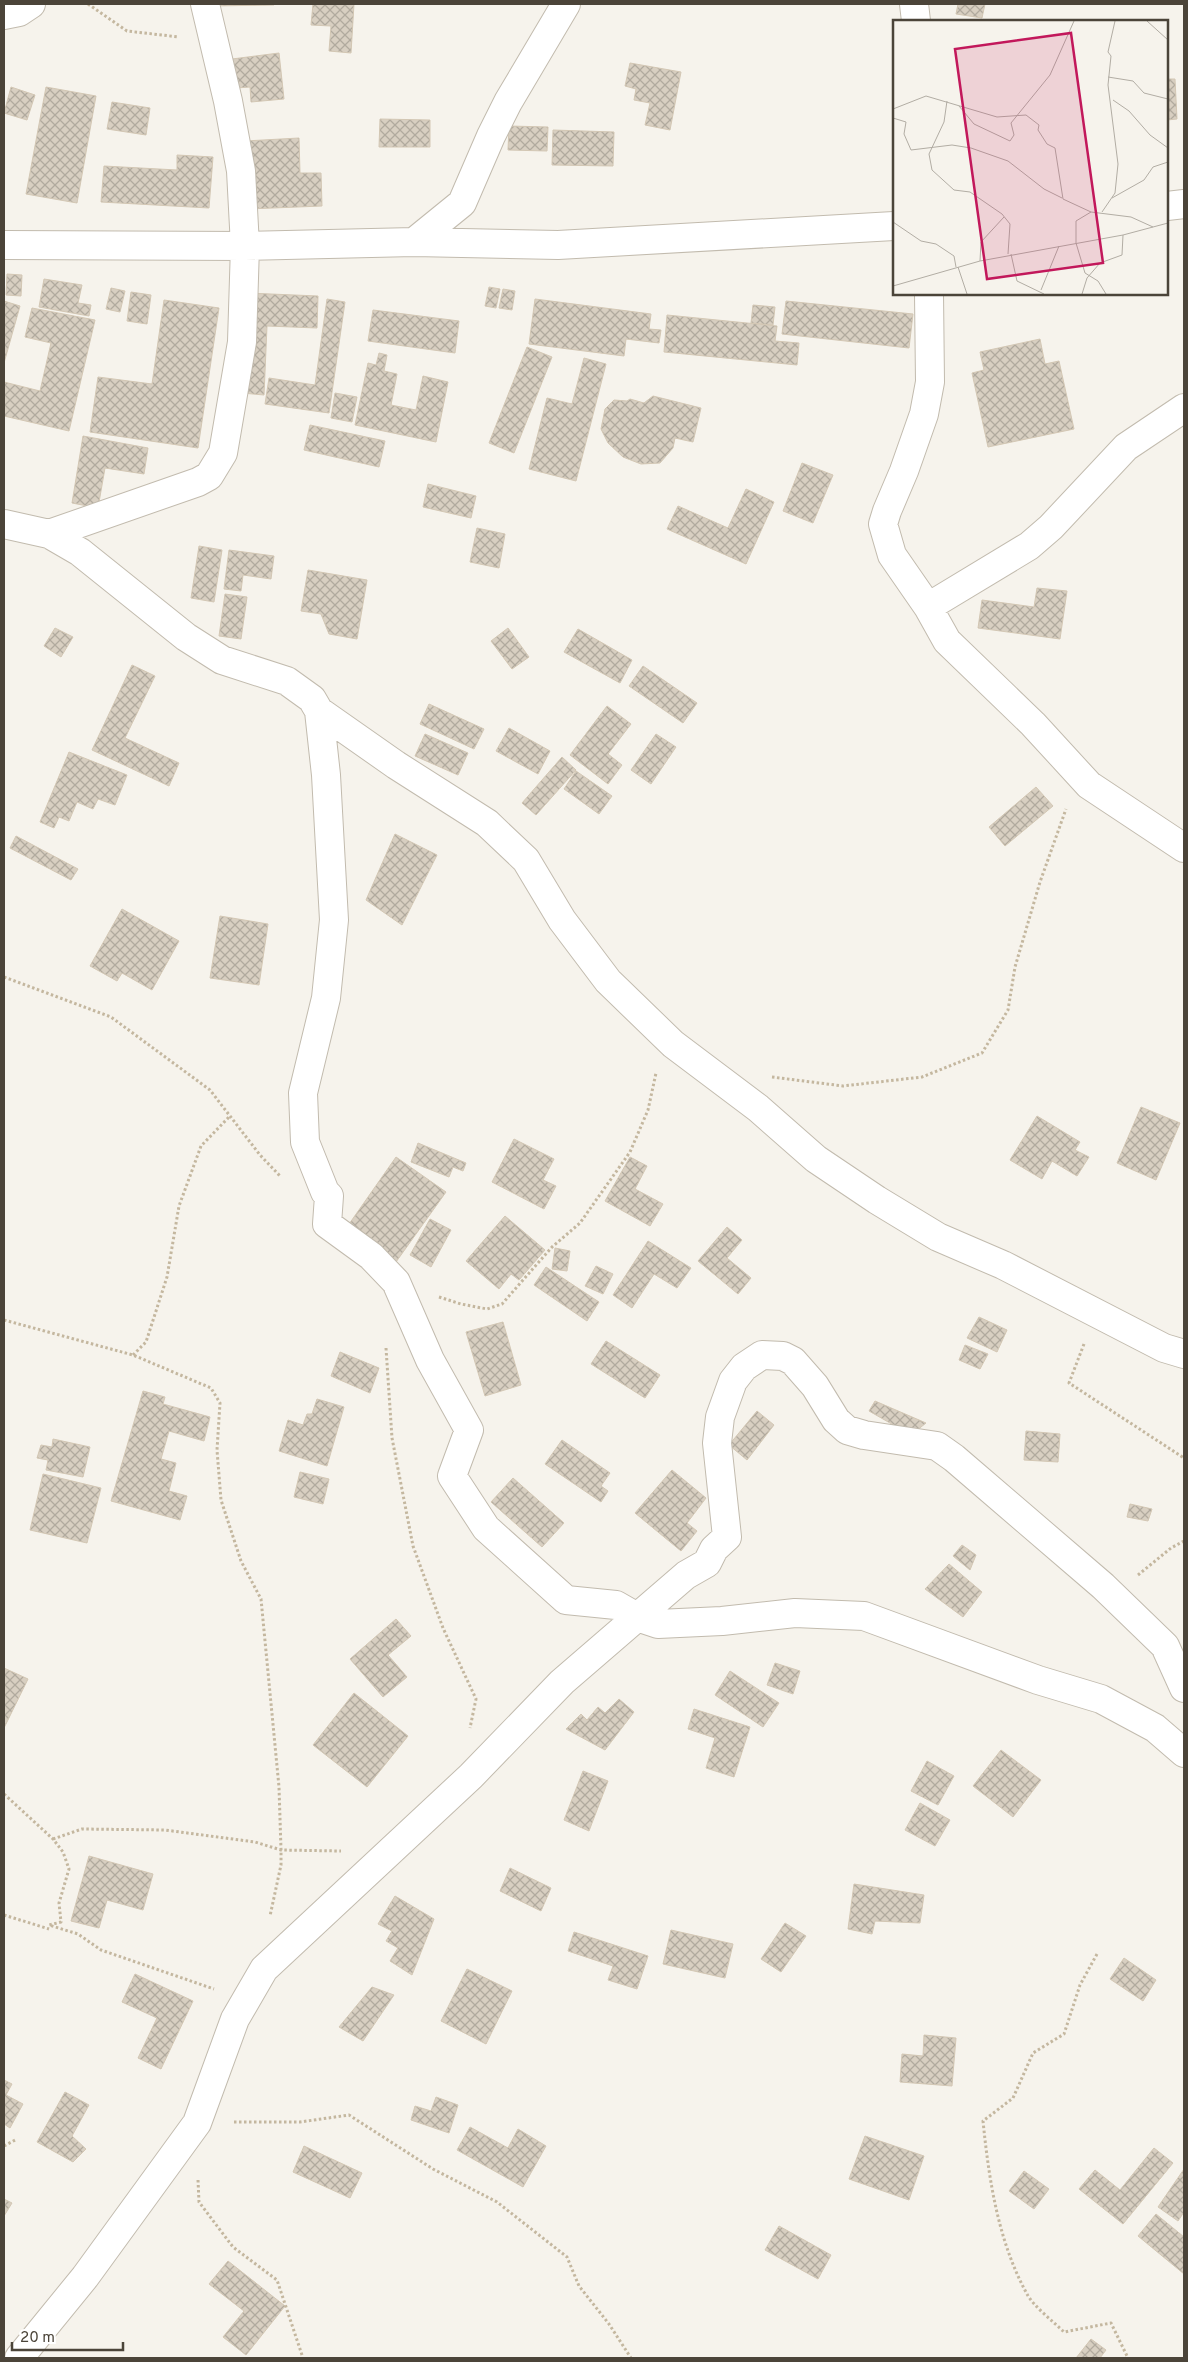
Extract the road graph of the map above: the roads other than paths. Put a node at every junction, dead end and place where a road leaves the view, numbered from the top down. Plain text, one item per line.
1 (32, 4) edge
2 (205, 4) edge
3 (566, 4) edge
4 (914, 4) edge
5 (4, 15) edge
6 (916, 20) edge
7 (1184, 204) edge
8 (1168, 206) edge
9 (893, 226) edge
10 (414, 242) junction
11 (4, 245) edge
12 (245, 246) junction
13 (929, 295) edge
14 (1184, 408) edge
15 (4, 524) edge
16 (49, 534) junction
17 (928, 608) junction
18 (319, 711) junction
19 (1184, 848) edge
20 (1184, 1354) edge
21 (636, 1617) junction
22 (1184, 1688) edge
23 (1184, 1753) edge
24 (19, 2358) edge

1 - 5 street
2 - 12 street
3 - 10 street
4 - 6 street
7 - 8 street
9 - 10 street
10 - 12 street
11 - 12 street
12 - 16 street
13 - 17 street
14 - 17 street
15 - 16 street
16 - 18 street
17 - 19 street
18 - 20 street
18 - 21 street
21 - 22 street
21 - 23 street
21 - 24 street

